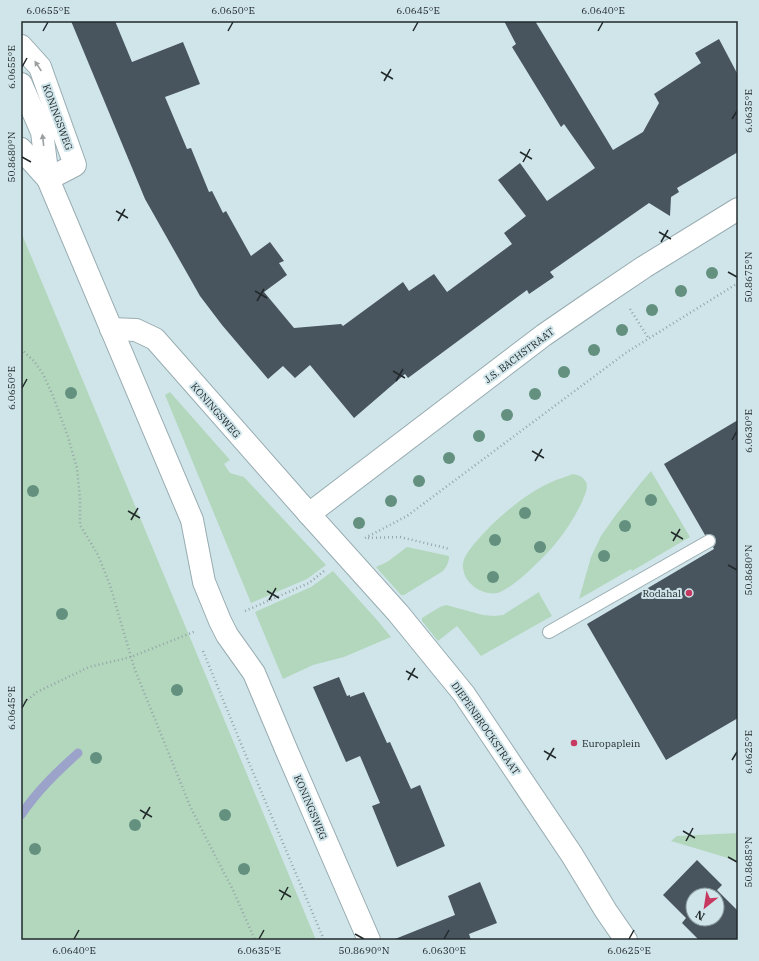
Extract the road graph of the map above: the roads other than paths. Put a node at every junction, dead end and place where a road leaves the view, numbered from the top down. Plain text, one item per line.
1 (21, 46) edge
2 (21, 84) edge
3 (21, 149) edge
4 (48, 179) junction
5 (738, 209) edge
6 (111, 329) junction
7 (309, 514) junction
8 (192, 520) junction
9 (709, 541) dead end
10 (549, 632) dead end
11 (254, 673) junction
12 (369, 940) edge
13 (626, 940) edge

4 -> 1 street, KONINGSWEG
4 -> 2 street, KONINGSWEG
3 - 4 street, KONINGSWEG
4 - 6 street, KONINGSWEG
5 - 7 street, J.S. BACHSTRAAT
6 - 7 street, KONINGSWEG
6 - 8 street, KONINGSWEG
7 - 13 street, DIEPENBROCKSTRAAT
8 - 11 street, KONINGSWEG
8 - 11 street, KONINGSWEG
9 - 10 lane
11 - 12 street, KONINGSWEG

